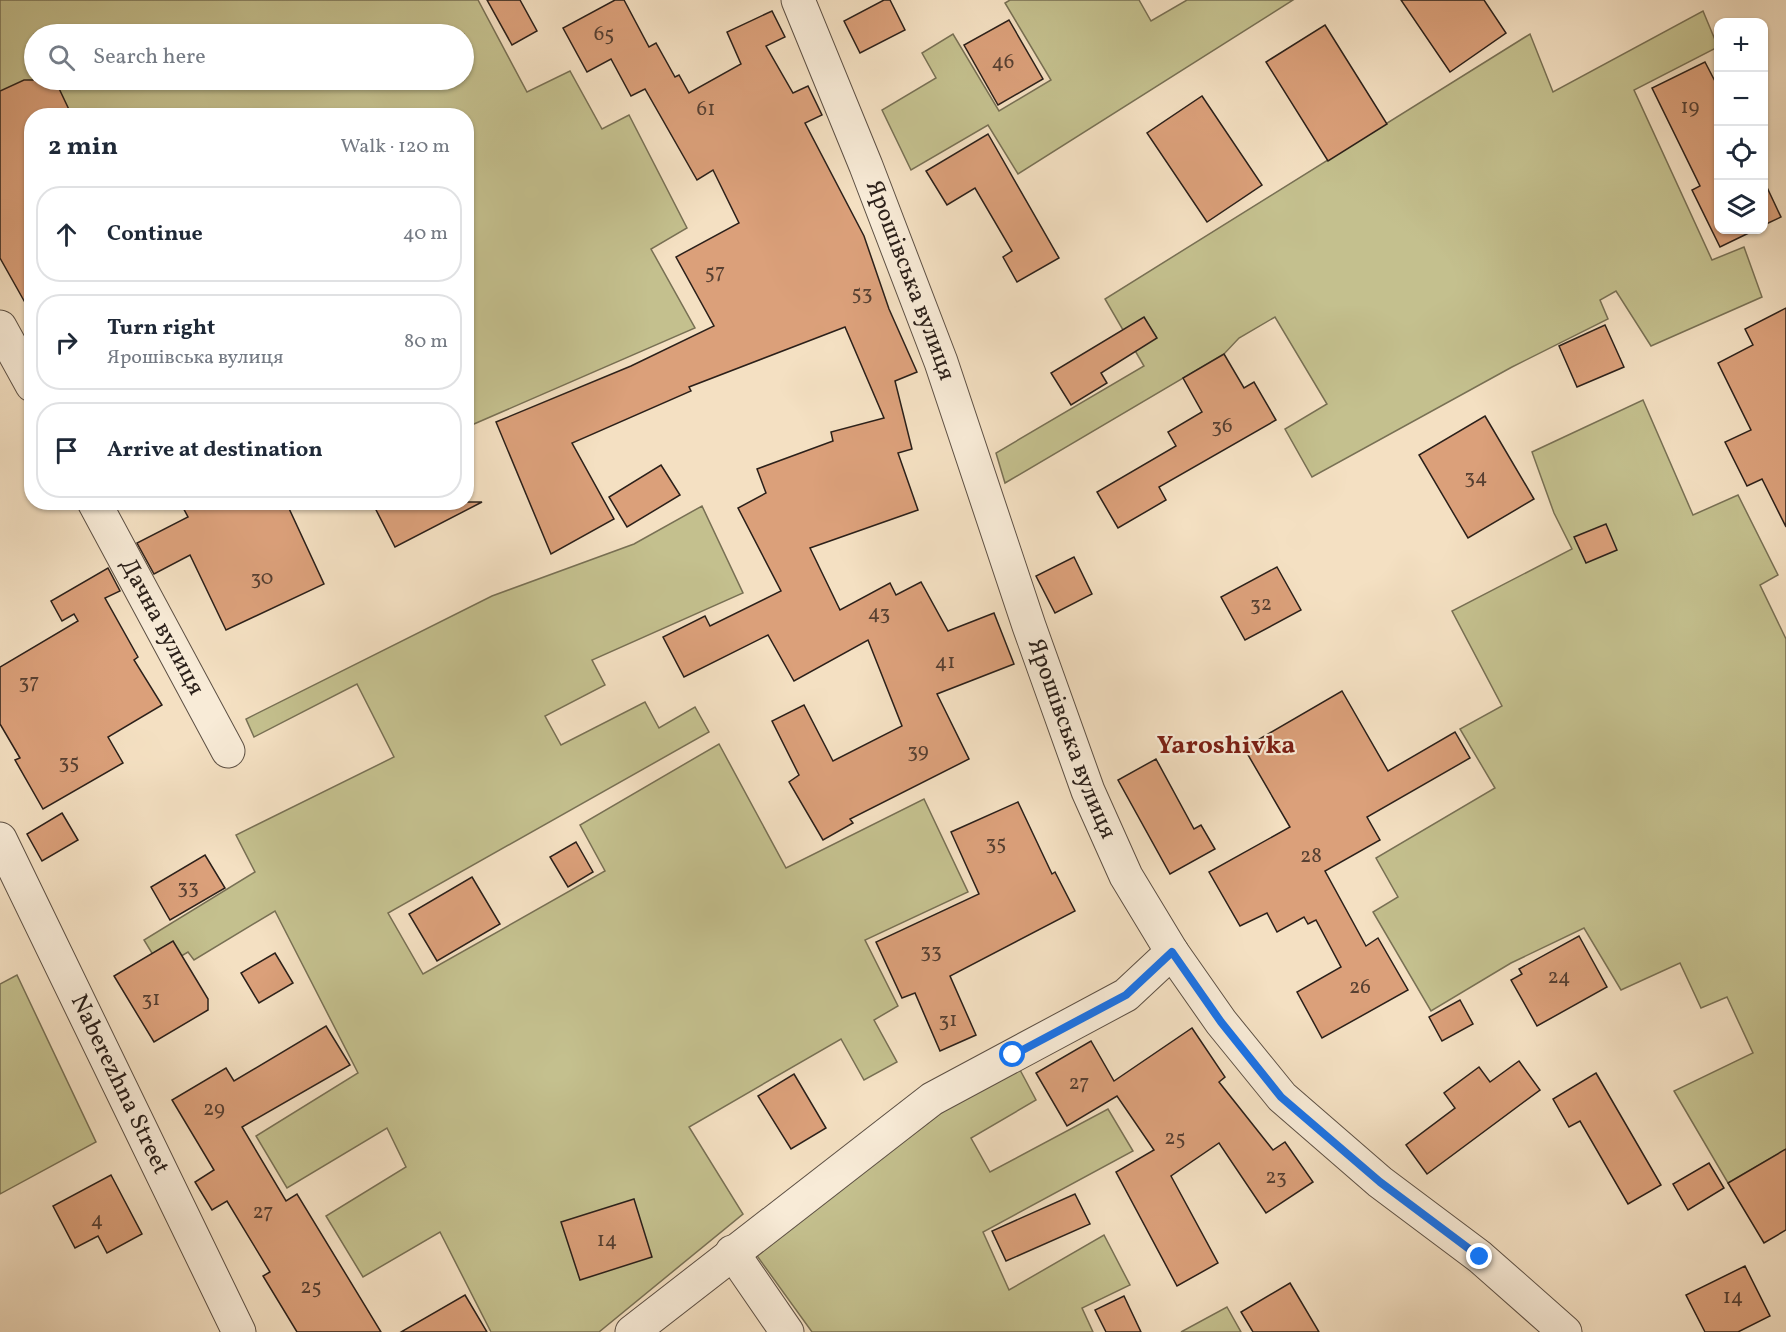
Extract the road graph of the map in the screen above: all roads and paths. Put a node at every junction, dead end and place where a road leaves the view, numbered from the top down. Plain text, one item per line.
1 (798, 0) edge
2 (0, 327) edge
3 (24, 370) edge
4 (98, 510) edge
5 (228, 751) dead end
6 (0, 838) edge
7 (1172, 952) junction
8 (732, 1252) junction
9 (239, 1332) edge
10 (632, 1332) edge
11 (787, 1332) edge
12 (1565, 1332) edge

1 - 7 street, Ярошівська вулиця
2 - 3 street
4 - 5 street, Дачна вулиця
6 - 9 street, Naberezhna Street
7 - 8 street
7 - 12 street, Ярошівська вулиця
8 - 10 street
8 - 11 street

